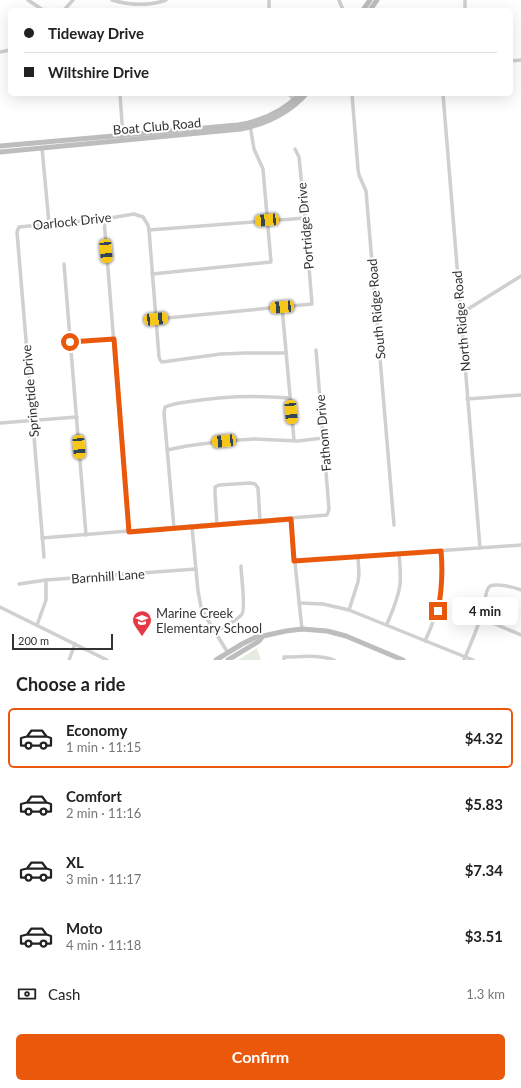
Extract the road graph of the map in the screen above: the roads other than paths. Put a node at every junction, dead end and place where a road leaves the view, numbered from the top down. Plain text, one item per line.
1 (28, 0) edge
2 (73, 0) edge
3 (112, 0) edge
4 (166, 0) edge
5 (40, 8) edge
6 (66, 8) edge
7 (120, 96) edge
8 (291, 96) edge
9 (298, 96) edge
10 (304, 96) edge
11 (352, 96) edge
12 (443, 96) edge
13 (294, 100) junction
14 (250, 125) junction
15 (123, 138) junction
16 (59, 141) junction
17 (0, 146) edge
18 (42, 148) junction
19 (295, 149) dead end
20 (2, 152) edge
21 (305, 218) junction
22 (104, 219) junction
23 (267, 220) junction
24 (49, 223) junction
25 (19, 226) joint
26 (149, 230) junction
27 (64, 264) dead end
28 (152, 274) junction
29 (521, 276) edge
30 (282, 307) junction
31 (460, 314) junction
32 (156, 319) junction
33 (114, 339) junction
34 (70, 342) junction
35 (316, 350) dead end
36 (286, 353) junction
37 (521, 395) edge
38 (290, 398) junction
39 (467, 399) junction
40 (77, 417) junction
41 (32, 421) junction
42 (0, 423) edge
43 (323, 438) junction
44 (294, 440) junction
45 (167, 450) junction
46 (291, 519) junction
47 (260, 521) junction
48 (394, 524) dead end
49 (217, 525) junction
50 (192, 527) junction
51 (174, 528) junction
52 (129, 532) junction
53 (86, 535) junction
54 (42, 538) junction
55 (521, 544) edge
56 (480, 548) junction
57 (441, 551) junction
58 (399, 554) junction
59 (44, 557) dead end
60 (358, 557) junction
61 (294, 561) junction
62 (241, 566) dead end
63 (196, 569) junction
64 (46, 580) junction
65 (19, 584) dead end
66 (521, 590) edge
67 (299, 603) junction
68 (0, 606) edge
69 (349, 610) junction
70 (481, 618) junction
71 (387, 624) junction
72 (37, 625) junction
73 (302, 629) junction
74 (215, 632) junction
75 (521, 635) edge
76 (425, 641) junction
77 (75, 644) junction
78 (229, 657) edge
79 (464, 658) edge
80 (284, 659) edge
81 (69, 660) edge
82 (108, 660) edge
83 (216, 660) edge
84 (334, 660) edge
85 (401, 660) edge
86 (473, 660) edge

1 - 5 street
2 - 6 street
3 - 4 street
7 - 15 street
8 - 13 street
9 - 13 main road, Boat Club Road
10 - 14 main road, Boat Club Road
11 - 48 street, South Ridge Road
12 - 31 street, North Ridge Road
13 - 14 main road, Boat Club Road
14 - 15 main road, Boat Club Road
14 - 23 street
15 - 16 main road, Boat Club Road
15 - 18 main road, Boat Club Road
16 - 17 main road, Boat Club Road
16 - 20 main road
18 - 20 main road, Boat Club Road
18 - 24 street
19 - 21 street, Portridge Drive
21 - 23 street
21 - 30 street, Portridge Drive
22 - 24 street, Oarlock Drive
22 - 26 street, Oarlock Drive
22 - 33 street
23 - 26 street
23 - 28 street
24 - 25 street, Oarlock Drive
25 - 41 street, Springtide Drive
26 - 28 street
27 - 34 street
28 - 32 street
29 - 31 street
30 - 32 street
30 - 36 street
31 - 39 street, North Ridge Road
32 - 36 street
33 - 34 street
33 - 52 street
34 - 40 street
35 - 43 street, Fathom Drive
36 - 38 street
37 - 39 street
38 - 44 street
38 - 45 street
39 - 56 street, North Ridge Road
40 - 41 street
40 - 53 street
41 - 42 street
41 - 54 street, Springtide Drive
43 - 44 street
43 - 46 street, Fathom Drive
44 - 45 street
45 - 51 street
46 - 47 street
46 - 61 street
47 - 49 street
47 - 49 street
49 - 50 street
50 - 51 street
50 - 63 street
51 - 52 street
52 - 53 street
53 - 54 street
54 - 59 street, Springtide Drive
55 - 56 street
56 - 57 street
57 - 58 street
57 - 76 street
58 - 60 street
58 - 71 street
60 - 61 street
60 - 69 street
61 - 67 street
62 - 74 street
63 - 64 street, Barnhill Lane
63 - 74 street
64 - 65 street, Barnhill Lane
64 - 72 street
66 - 70 street
67 - 69 street
67 - 73 street
68 - 72 street
69 - 71 street
70 - 75 street
70 - 79 street
71 - 76 street
72 - 77 street
73 - 78 main road
73 - 85 main road
74 - 78 street
76 - 79 street
77 - 81 street
77 - 82 street
78 - 83 main road
79 - 86 street
80 - 84 street

